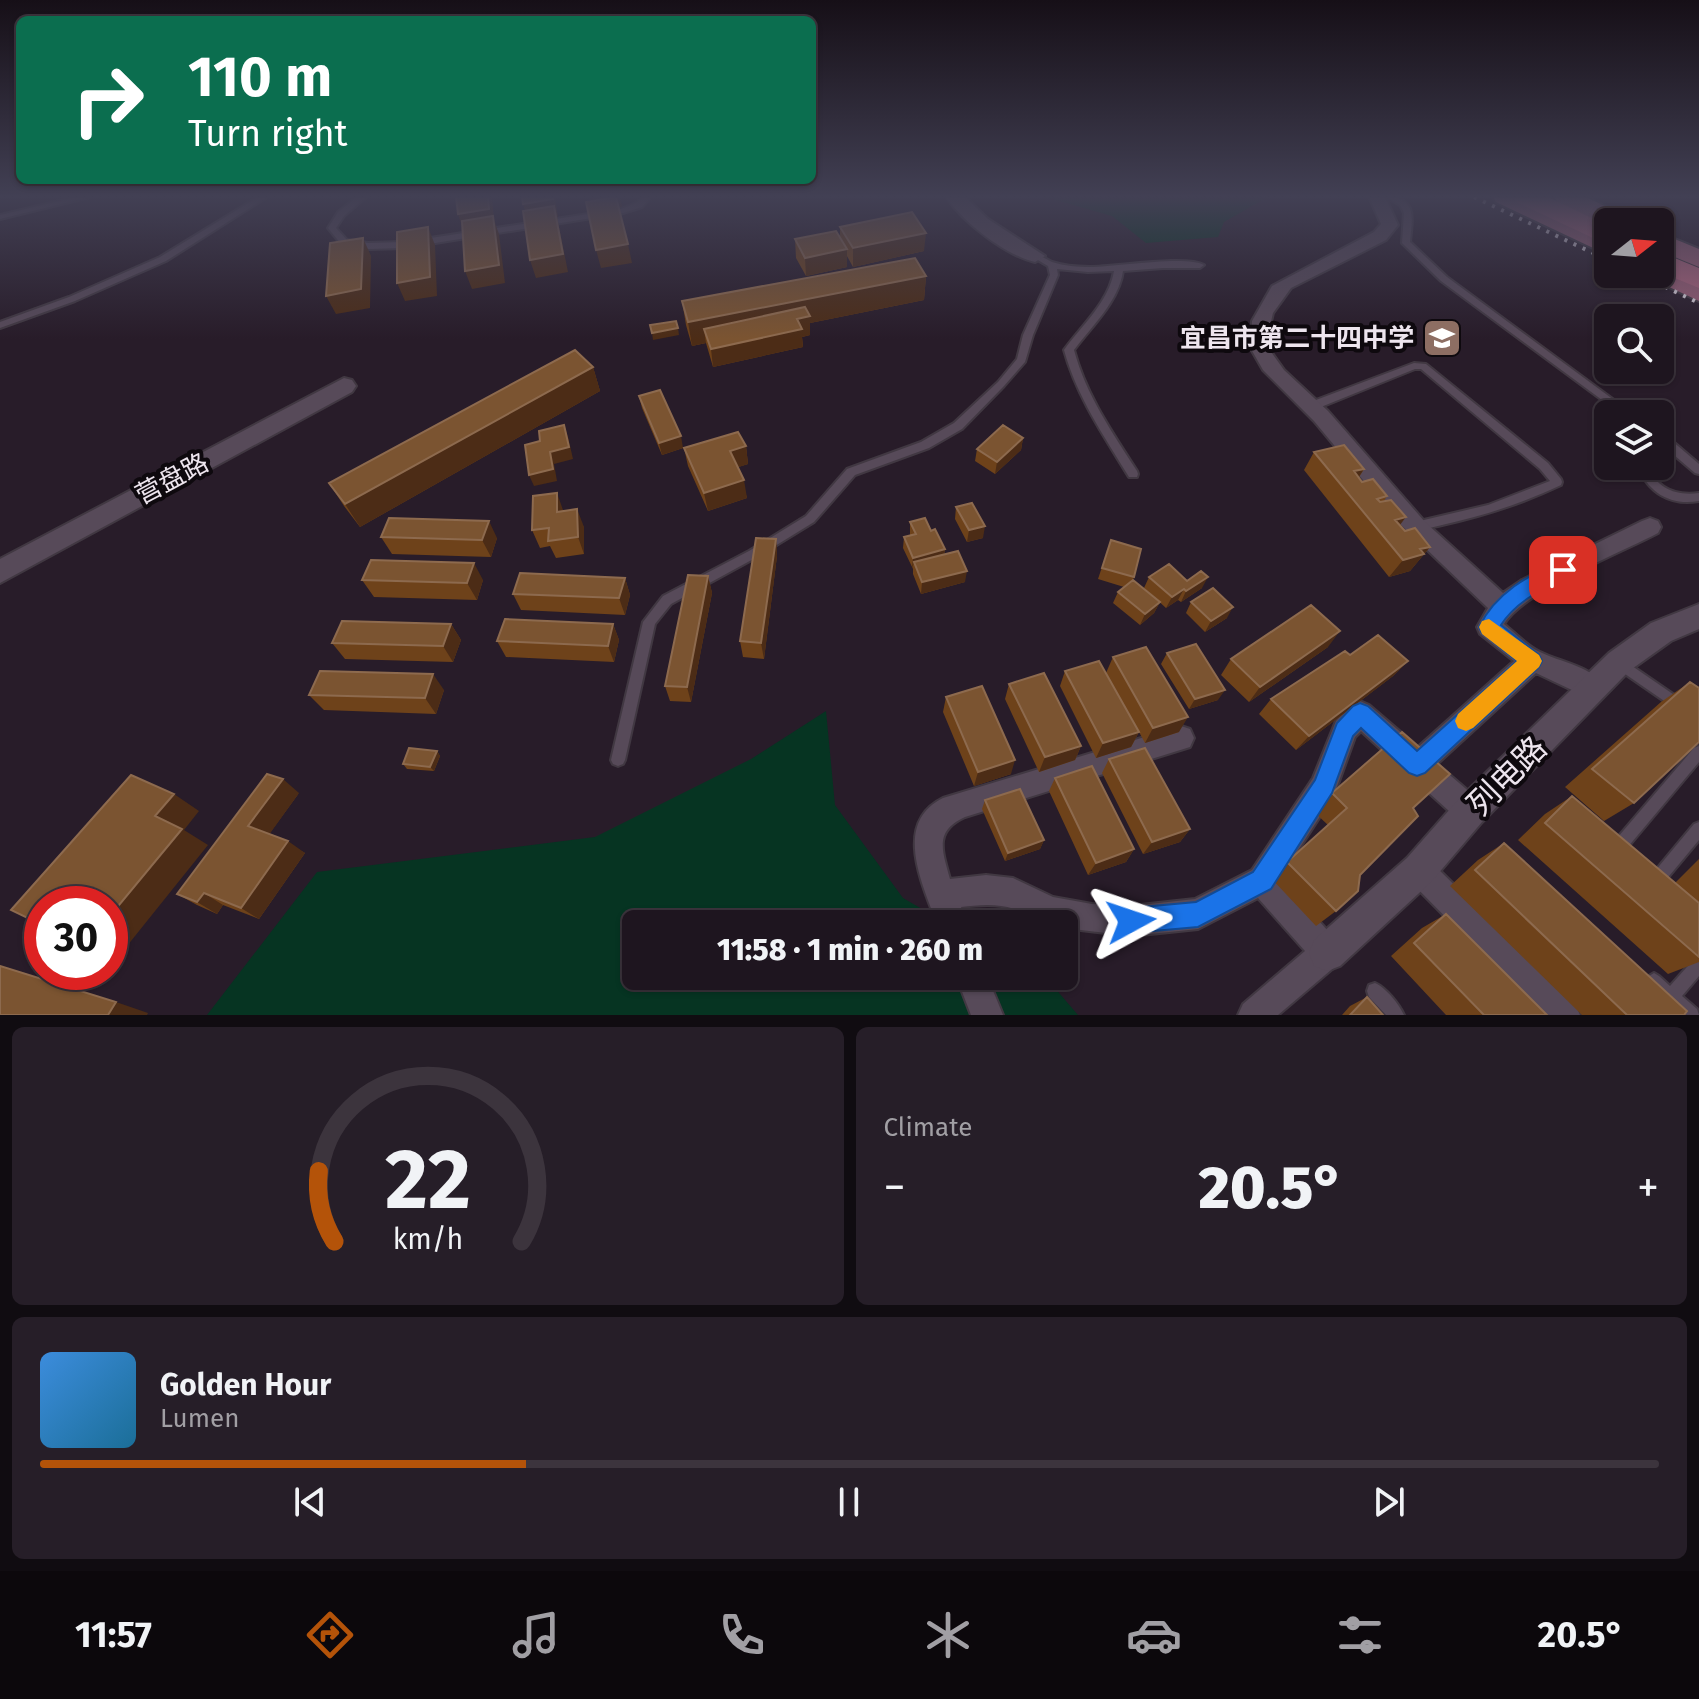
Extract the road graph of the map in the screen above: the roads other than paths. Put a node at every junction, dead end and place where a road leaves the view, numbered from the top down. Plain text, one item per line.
1 (187, 244) edge
2 (358, 244) edge
3 (408, 244) edge
4 (1016, 244) edge
5 (1363, 244) edge
6 (1407, 244) edge
7 (1674, 246) edge
8 (1674, 255) edge
9 (1699, 259) edge
10 (1044, 260) junction
11 (1200, 265) dead end
12 (1674, 267) edge
13 (1699, 267) edge
14 (1119, 268) junction
15 (1674, 278) edge
16 (1699, 279) edge
17 (1699, 290) edge
18 (0, 325) edge
19 (344, 386) dead end
20 (1609, 400) edge
21 (1312, 406) junction
22 (1674, 451) edge
23 (1699, 470) edge
24 (1133, 474) dead end
25 (1646, 480) edge
26 (1699, 497) edge
27 (1414, 526) junction
28 (1650, 527) dead end
29 (0, 572) edge
30 (1502, 606) junction
31 (1699, 616) edge
32 (1532, 661) junction
33 (1619, 662) junction
34 (1593, 689) junction
35 (1699, 719) edge
36 (1181, 738) dead end
37 (1699, 752) edge
38 (618, 760) dead end
39 (1417, 765) junction
40 (1470, 811) junction
41 (1699, 829) edge
42 (1616, 848) edge
43 (1419, 870) junction
44 (1262, 880) junction
45 (1656, 882) edge
46 (942, 894) junction
47 (947, 910) edge
48 (1327, 953) junction
49 (1699, 964) edge
50 (1636, 966) edge
51 (977, 990) edge
52 (1375, 991) dead end
53 (1671, 997) junction
54 (987, 1015) edge
55 (1254, 1015) edge
56 (1396, 1015) edge
57 (1564, 1015) edge
58 (1661, 1015) edge
59 (1691, 1015) edge

1 - 18 lane
2 - 3 lane
4 - 10 street
5 - 21 street
6 - 20 lane
7 - 9 main road
8 - 13 highway
10 - 14 lane
10 - 38 lane
11 - 14 lane
12 - 16 highway
14 - 24 lane
15 - 17 main road
19 - 29 street, 营盘路
21 - 27 street
21 - 27 lane
22 - 23 lane
25 - 26 lane
27 - 30 street
28 - 30 street
30 - 32 street
31 - 33 street, 列电路
32 - 34 street
32 - 39 street
33 - 34 street, 列电路
33 - 35 lane
34 - 40 street, 列电路
36 - 46 street
37 - 42 lane
39 - 40 street
39 - 44 street
40 - 43 street, 列电路
41 - 45 lane
43 - 48 street, 列电路
43 - 57 street
44 - 46 street
44 - 48 street
46 - 47 street
48 - 55 street
49 - 53 lane
50 - 53 lane
51 - 54 street
52 - 56 lane
53 - 58 lane
53 - 59 lane

